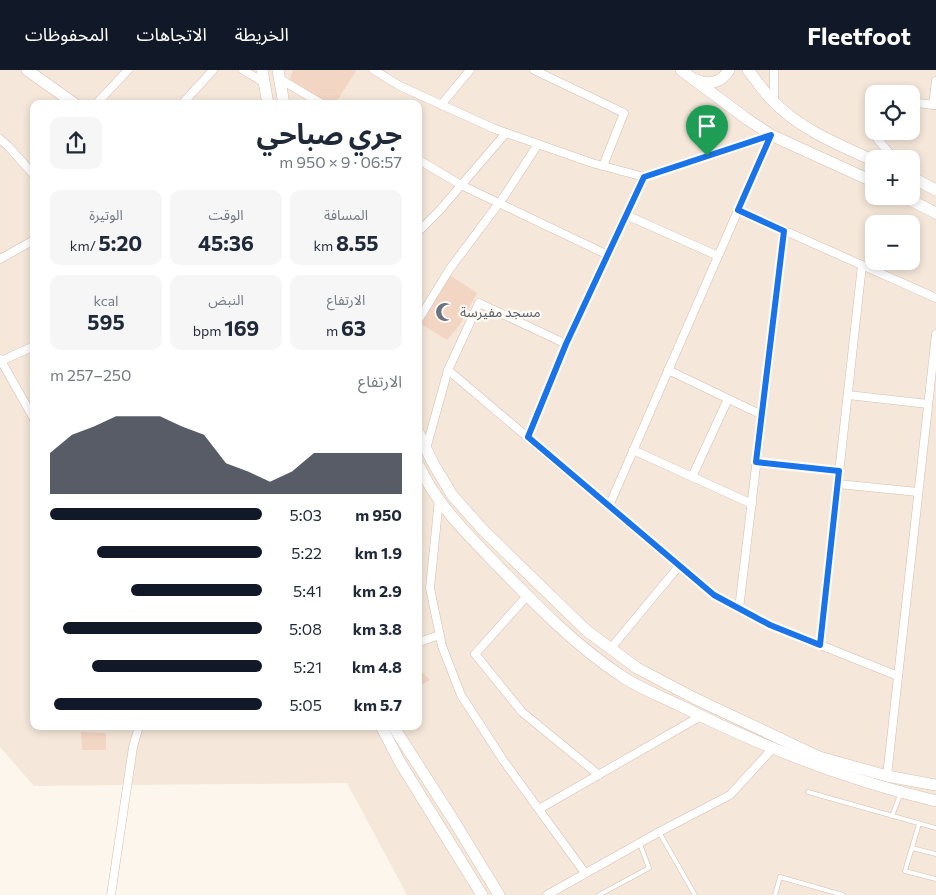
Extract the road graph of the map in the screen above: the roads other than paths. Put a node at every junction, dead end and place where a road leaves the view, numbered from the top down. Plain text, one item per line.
1 (27, 70) edge
2 (128, 70) edge
3 (213, 70) edge
4 (243, 70) edge
5 (262, 70) edge
6 (374, 70) edge
7 (470, 70) edge
8 (534, 70) edge
9 (729, 70) edge
10 (748, 70) edge
11 (774, 70) edge
12 (685, 73) edge
13 (279, 75) edge
14 (936, 81) edge
15 (265, 83) junction
16 (69, 100) edge
17 (100, 100) edge
18 (186, 100) edge
19 (266, 100) edge
20 (283, 100) edge
21 (316, 100) edge
22 (774, 102) junction
23 (920, 103) edge
24 (441, 105) junction
25 (935, 105) edge
26 (506, 132) junction
27 (771, 135) junction
28 (0, 139) edge
29 (878, 140) edge
30 (538, 144) junction
31 (887, 150) edge
32 (865, 157) edge
33 (422, 162) edge
34 (604, 166) junction
35 (30, 171) edge
36 (644, 177) junction
37 (865, 178) edge
38 (920, 182) edge
39 (461, 185) junction
40 (936, 190) edge
41 (499, 203) junction
42 (920, 205) edge
43 (738, 210) junction
44 (936, 213) edge
45 (626, 216) junction
46 (422, 228) edge
47 (784, 231) junction
48 (30, 242) edge
49 (608, 255) junction
50 (718, 256) junction
51 (0, 259) edge
52 (862, 266) junction
53 (936, 298) edge
54 (422, 314) edge
55 (936, 334) edge
56 (566, 344) junction
57 (30, 348) edge
58 (935, 353) edge
59 (1, 360) edge
60 (448, 370) junction
61 (668, 370) junction
62 (848, 395) junction
63 (728, 399) junction
64 (928, 404) junction
65 (30, 412) edge
66 (762, 416) junction
67 (528, 437) junction
68 (422, 440) edge
69 (426, 449) junction
70 (633, 450) junction
71 (756, 462) junction
72 (839, 471) junction
73 (422, 473) edge
74 (692, 477) junction
75 (838, 484) junction
76 (918, 492) junction
77 (439, 499) junction
78 (752, 504) junction
79 (609, 506) junction
80 (679, 566) junction
81 (527, 596) junction
82 (739, 608) junction
83 (440, 635) junction
84 (422, 641) edge
85 (820, 645) junction
86 (611, 648) junction
87 (898, 676) junction
88 (701, 716) junction
89 (138, 730) edge
90 (383, 730) edge
91 (396, 730) edge
92 (776, 744) junction
93 (599, 775) junction
94 (885, 782) junction
95 (936, 785) edge
96 (808, 792) dead end
97 (901, 792) junction
98 (936, 801) edge
99 (539, 809) junction
100 (892, 816) junction
101 (919, 824) junction
102 (936, 828) edge
103 (659, 832) junction
104 (639, 843) junction
105 (912, 848) junction
106 (936, 854) edge
107 (585, 873) junction
108 (936, 880) edge
109 (111, 895) edge
110 (482, 895) edge
111 (498, 895) edge
112 (547, 895) edge
113 (599, 895) edge
114 (694, 895) edge
115 (775, 895) edge
116 (843, 895) edge

1 - 16 street
2 - 17 street
3 - 18 street
4 - 15 street
5 - 15 street
6 - 24 street
7 - 24 street
8 - 34 street
9 - 12 street
10 - 22 street
11 - 22 street
12 - 27 street
13 - 20 street
13 - 21 street
14 - 25 street
15 - 19 street
22 - 32 street
23 - 25 street
24 - 26 street
26 - 30 street
26 - 39 street
27 - 36 street
27 - 37 street
27 - 43 street
28 - 35 street
29 - 31 street
30 - 34 street
30 - 41 street
33 - 39 street
34 - 36 street
36 - 45 street
38 - 40 street
39 - 41 street
39 - 46 street
41 - 49 street
41 - 54 street
42 - 44 street
43 - 47 street
43 - 50 street
45 - 49 street
45 - 50 street
47 - 52 street
47 - 66 street
48 - 51 street
49 - 56 street
50 - 61 street
52 - 53 street
52 - 62 street
55 - 58 street
56 - 60 street
56 - 67 street
57 - 59 street
58 - 64 street
59 - 65 street
60 - 67 street
60 - 69 street
61 - 63 street
61 - 70 street
62 - 64 street
62 - 72 street
63 - 66 street
63 - 74 street
64 - 76 street
66 - 71 street
67 - 79 street
68 - 69 street
69 - 86 street
70 - 74 street
70 - 79 street
71 - 72 street
71 - 78 street
72 - 75 street
73 - 77 street
74 - 78 street
75 - 76 street
75 - 85 street
76 - 87 street
77 - 81 street
77 - 83 street
78 - 82 street
79 - 80 street
80 - 82 street
80 - 86 street
81 - 88 street
81 - 93 street
82 - 85 street
83 - 84 street
83 - 99 street
85 - 87 street
86 - 92 street
87 - 94 street
88 - 92 street
88 - 93 street
89 - 109 street
90 - 110 street
91 - 111 street
92 - 94 street
92 - 103 street
93 - 99 street
94 - 95 street
94 - 97 street
96 - 100 lane
97 - 98 street
97 - 100 lane
99 - 107 street
100 - 101 lane
101 - 102 lane
101 - 105 lane
103 - 104 street
103 - 114 lane
104 - 107 street
104 - 113 lane
105 - 106 lane
105 - 108 lane
107 - 112 street
115 - 116 lane

